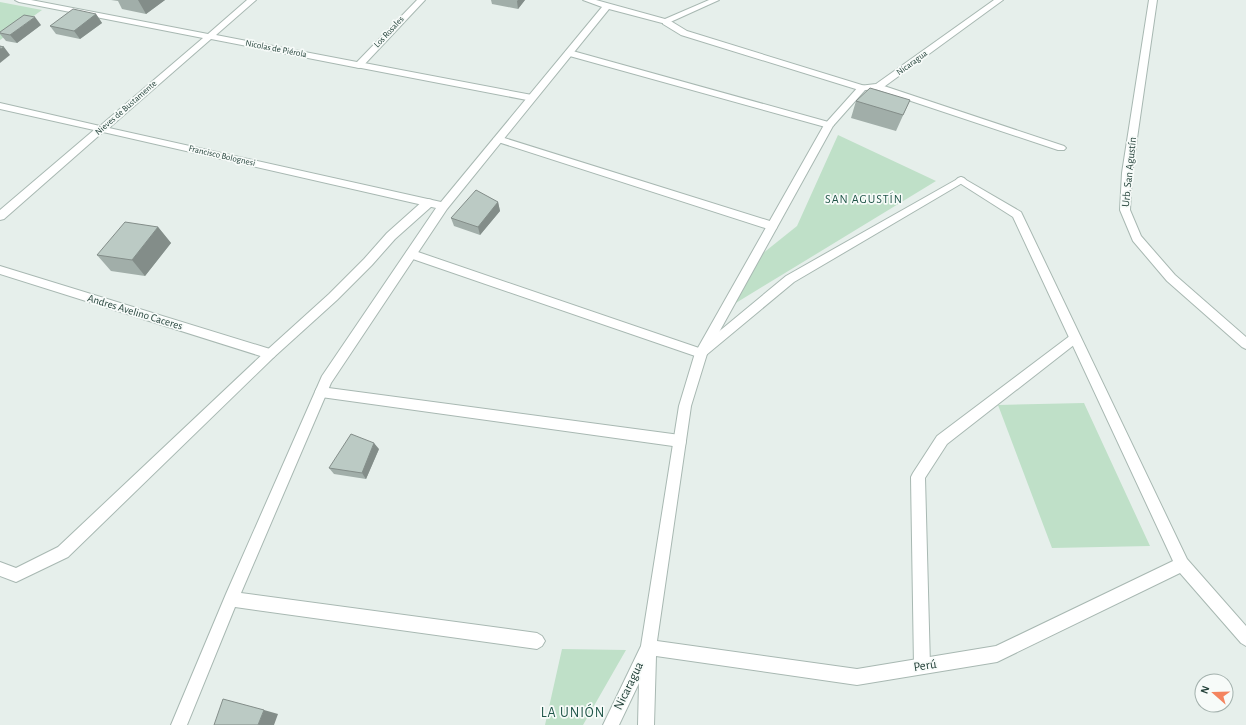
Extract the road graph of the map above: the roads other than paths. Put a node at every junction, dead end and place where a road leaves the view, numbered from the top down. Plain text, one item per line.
1 (19, 0) edge
2 (252, 0) edge
3 (421, 0) edge
4 (587, 0) edge
5 (715, 0) edge
6 (999, 0) edge
7 (1154, 0) edge
8 (607, 6) junction
9 (666, 22) junction
10 (210, 37) junction
11 (568, 53) junction
12 (359, 65) junction
13 (878, 87) junction
14 (862, 88) junction
15 (532, 98) junction
16 (0, 106) edge
17 (829, 124) junction
18 (102, 129) junction
19 (498, 139) junction
20 (1061, 148) dead end
21 (428, 203) junction
22 (443, 206) junction
23 (0, 216) edge
24 (772, 226) junction
25 (410, 254) junction
26 (0, 270) edge
27 (1075, 338) junction
28 (1246, 344) edge
29 (701, 353) junction
30 (270, 354) junction
31 (321, 392) junction
32 (680, 441) junction
33 (1182, 564) junction
34 (0, 569) edge
35 (231, 599) junction
36 (1246, 638) edge
37 (537, 642) dead end
38 (648, 647) junction
39 (922, 666) junction
40 (179, 725) edge
41 (611, 725) edge
42 (646, 725) edge

1 - 10 street, Nicolas de Piérola
2 - 10 street, Nieves de Bustamente
3 - 12 street, Los Rosales
4 - 8 street
5 - 9 street
6 - 13 street, Nicaragua
7 - 28 street, Urb. San Agustín
8 - 9 street
8 - 11 street
9 - 14 street
10 - 12 street, Nicolas de Piérola
10 - 18 street, Nieves de Bustamente
11 - 15 street
11 - 17 street
12 - 15 street, Nicolas de Piérola
13 - 14 street
13 - 20 street
14 - 17 street
15 - 19 street
16 - 18 street, Francisco Bolognesi
17 - 24 street
18 - 21 street, Francisco Bolognesi
18 - 23 street, Nieves de Bustamente
19 - 22 street
19 - 24 street
21 - 22 street, Francisco Bolognesi
21 - 30 street
22 - 25 street
24 - 29 street
25 - 29 street
25 - 31 street
26 - 30 street, Andres Avelino Caceres
27 - 29 street
27 - 33 street
27 - 39 street
29 - 32 street
30 - 34 street
31 - 32 street
31 - 35 street
32 - 38 street
33 - 36 street
33 - 39 street, Perú
35 - 37 street
35 - 40 street
38 - 39 street, Perú
38 - 41 street, Nicaragua
38 - 42 street

